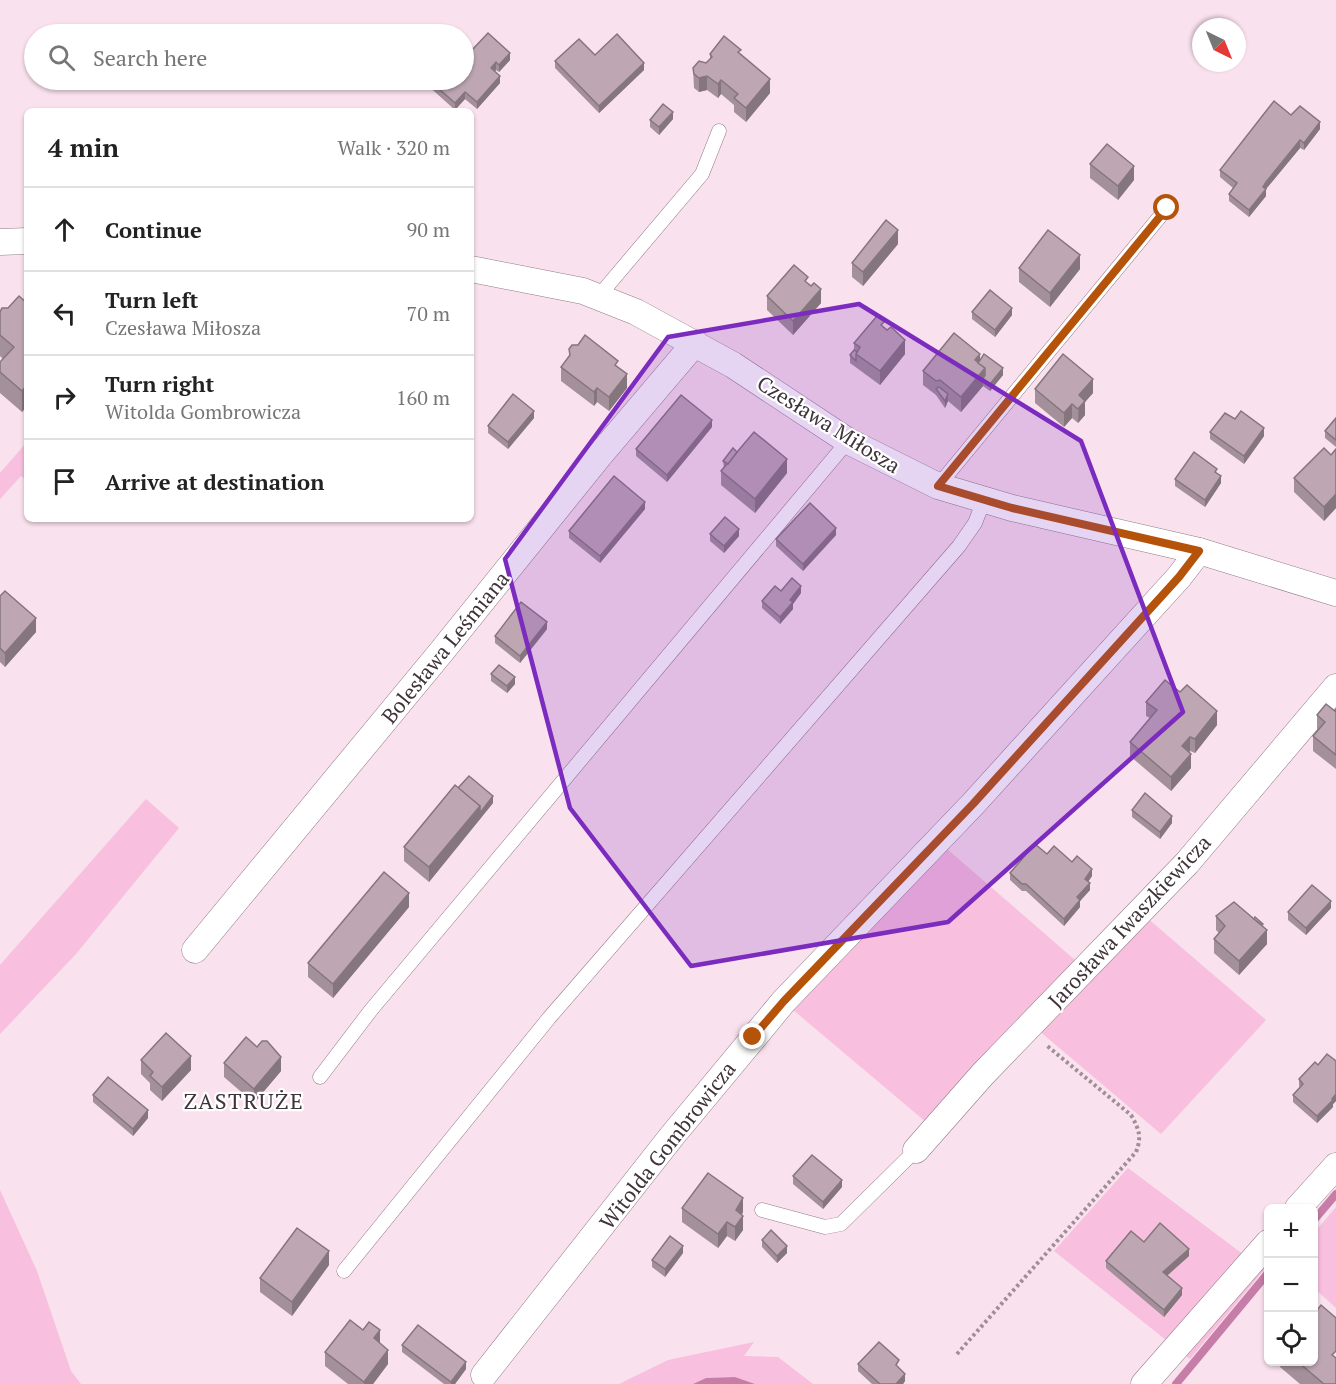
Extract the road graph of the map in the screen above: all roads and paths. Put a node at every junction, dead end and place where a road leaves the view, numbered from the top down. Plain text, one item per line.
1 (719, 131) dead end
2 (1167, 208) dead end
3 (24, 241) edge
4 (0, 242) edge
5 (474, 269) edge
6 (598, 297) junction
7 (695, 344) junction
8 (848, 441) junction
9 (938, 486) junction
10 (984, 500) junction
11 (1199, 551) junction
12 (1336, 593) edge
13 (1336, 687) edge
14 (195, 950) dead end
15 (1027, 1029) junction
16 (321, 1077) dead end
17 (916, 1150) joint
18 (1336, 1166) edge
19 (1302, 1204) edge
20 (762, 1210) dead end
21 (1264, 1249) edge
22 (344, 1272) dead end
23 (957, 1354) dead end
24 (484, 1375) dead end
25 (1144, 1384) edge

1 - 6 lane
2 - 9 lane
3 - 4 street
5 - 6 street, Czesława Miłosza
6 - 7 street, Czesława Miłosza
7 - 8 street, Czesława Miłosza
7 - 14 street, Bolesława Leśmiana
8 - 9 street, Czesława Miłosza
8 - 16 lane
9 - 10 street, Czesława Miłosza
10 - 11 street, Czesława Miłosza
10 - 22 lane
11 - 12 street, Czesława Miłosza
11 - 24 street, Witolda Gombrowicza
13 - 15 street, Jarosława Iwaszkiewicza
15 - 17 street, Jarosława Iwaszkiewicza
15 - 23 path
17 - 20 lane
18 - 19 street
21 - 25 street

